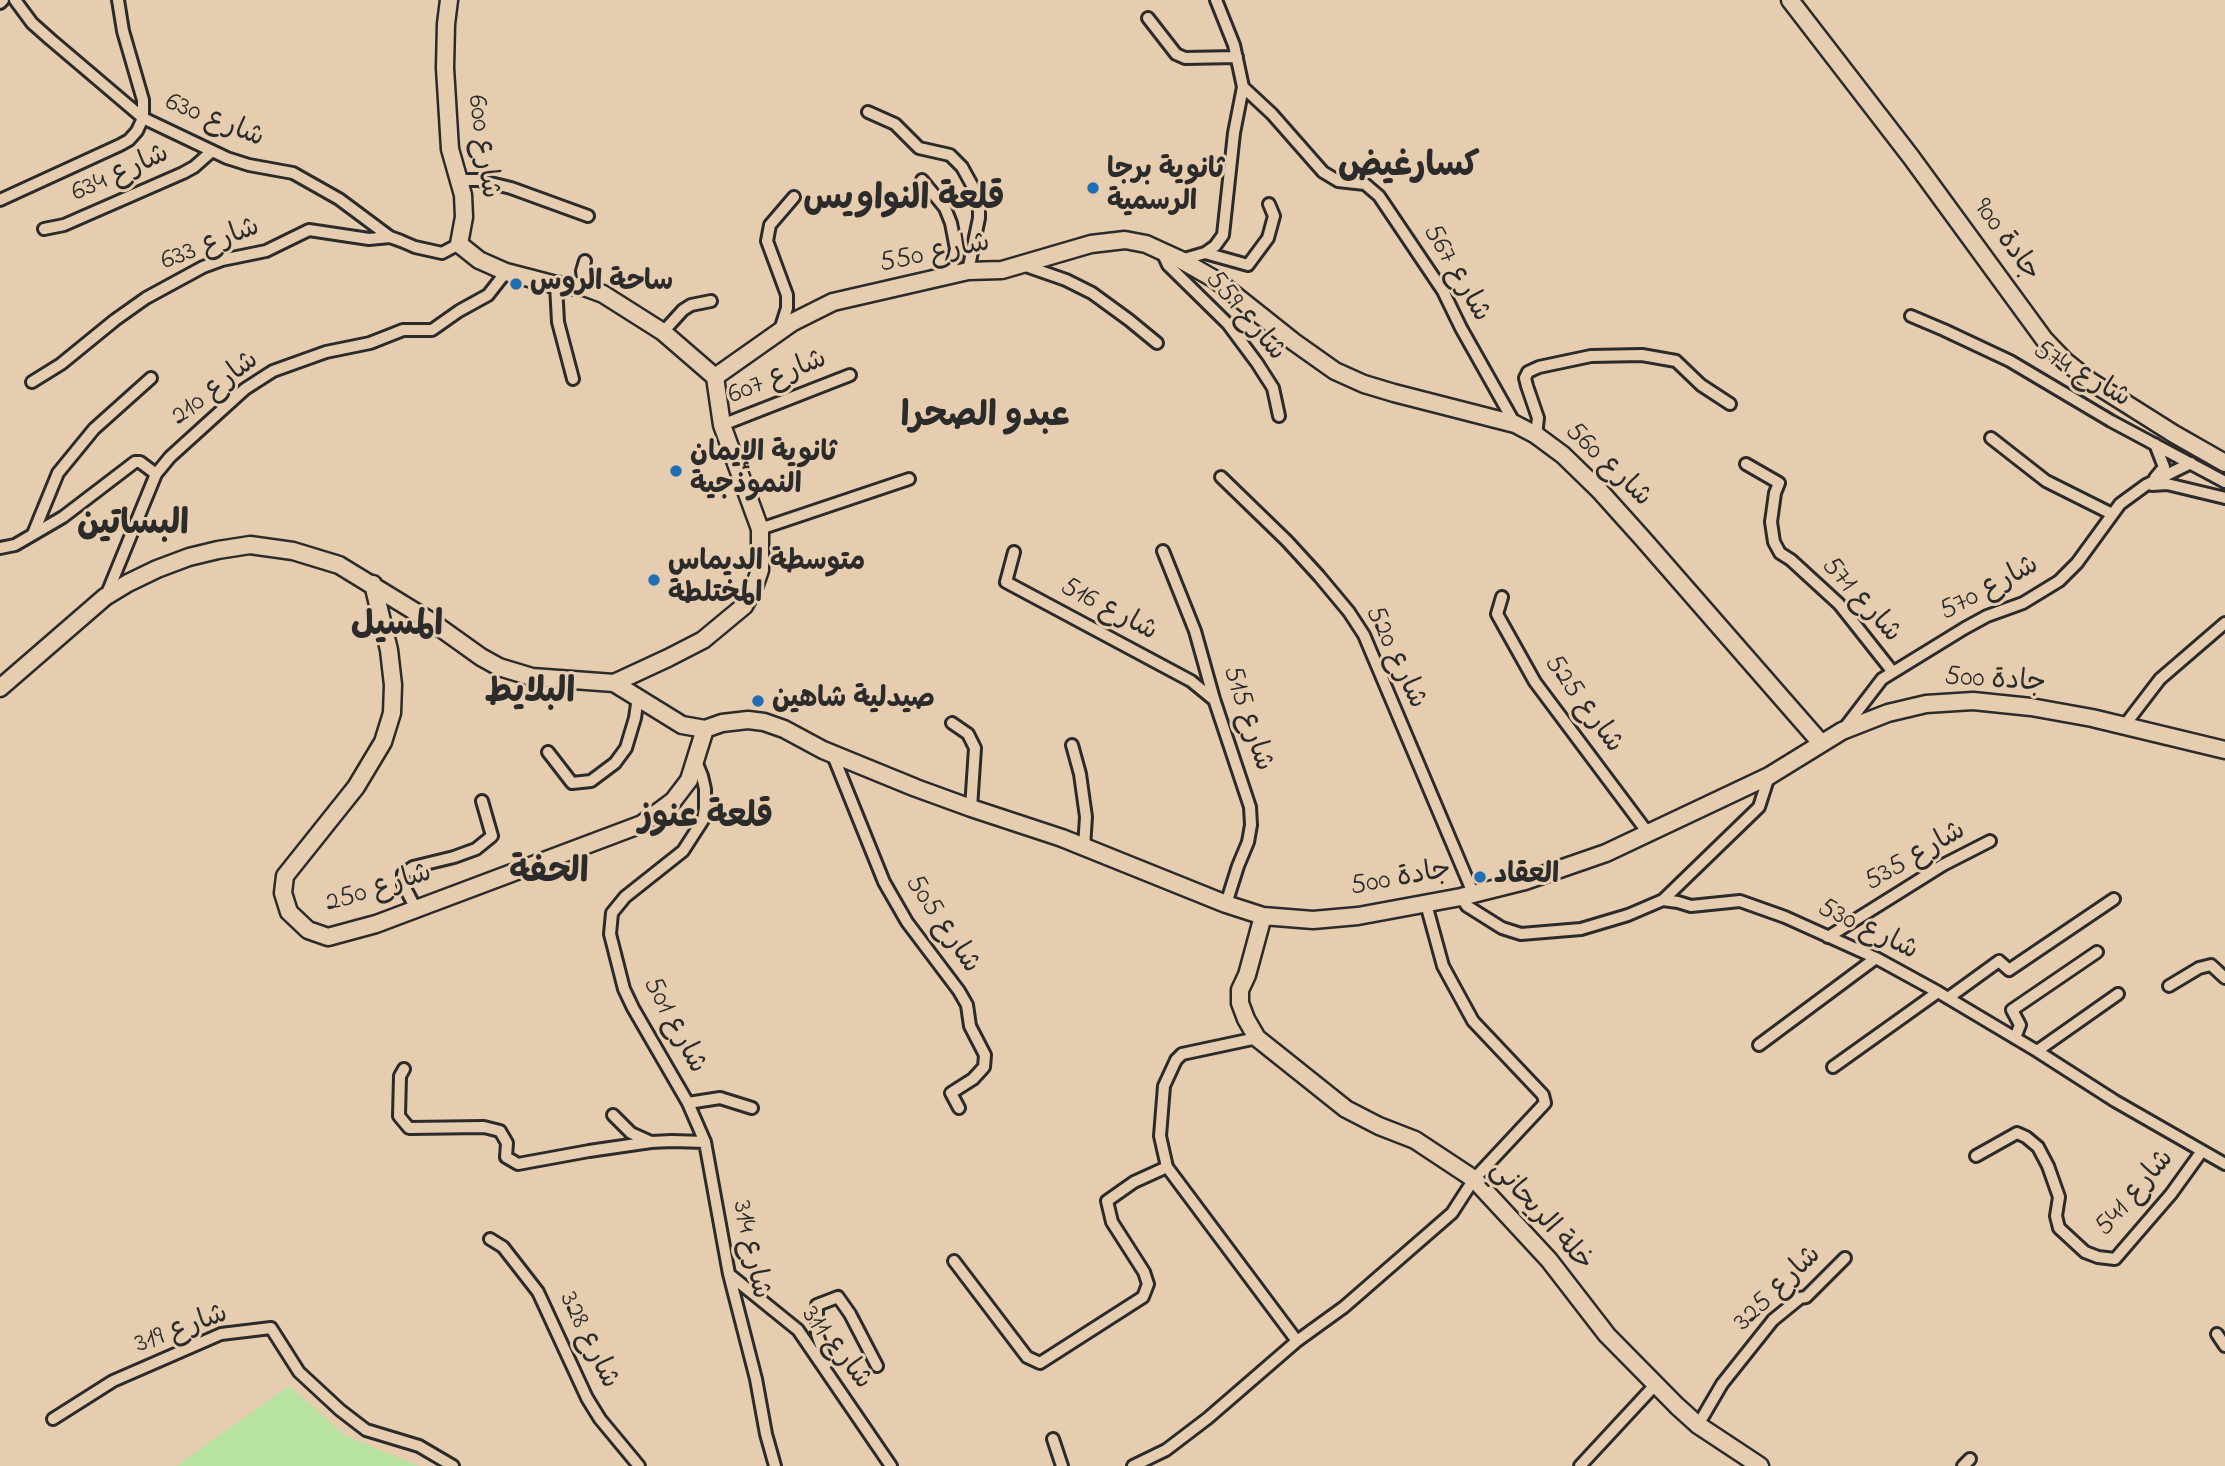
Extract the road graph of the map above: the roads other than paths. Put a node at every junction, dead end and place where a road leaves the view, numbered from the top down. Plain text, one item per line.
1 (16, 0) edge
2 (118, 0) edge
3 (449, 0) edge
4 (1216, 0) edge
5 (1790, 0) edge
6 (1148, 18) dead end
7 (1237, 57) junction
8 (1243, 87) junction
9 (868, 112) dead end
10 (143, 118) junction
11 (211, 152) junction
12 (459, 180) junction
13 (922, 180) dead end
14 (794, 197) dead end
15 (0, 200) edge
16 (1269, 204) dead end
17 (588, 216) dead end
18 (44, 229) dead end
19 (390, 237) junction
20 (459, 244) junction
21 (1162, 252) junction
22 (1205, 253) junction
23 (1181, 260) junction
24 (585, 261) dead end
25 (1023, 265) junction
26 (968, 271) junction
27 (506, 272) junction
28 (941, 277) junction
29 (556, 285) junction
30 (584, 287) junction
31 (712, 301) dead end
32 (1911, 316) dead end
33 (780, 330) junction
34 (663, 332) junction
35 (1157, 343) dead end
36 (850, 375) dead end
37 (715, 377) junction
38 (151, 378) dead end
39 (573, 379) dead end
40 (32, 382) dead end
41 (1730, 404) dead end
42 (1279, 416) dead end
43 (1515, 424) junction
44 (722, 425) junction
45 (1536, 435) junction
46 (1991, 438) dead end
47 (2155, 444) junction
48 (2191, 463) junction
49 (2225, 463) edge
50 (1746, 464) dead end
51 (156, 474) junction
52 (1221, 477) dead end
53 (909, 479) dead end
54 (2225, 482) edge
55 (2146, 485) junction
56 (2225, 498) edge
57 (2112, 514) junction
58 (760, 529) junction
59 (33, 534) junction
60 (0, 548) edge
61 (1163, 551) dead end
62 (1014, 552) dead end
63 (373, 584) junction
64 (105, 597) junction
65 (1502, 597) dead end
66 (2225, 623) edge
67 (1892, 671) junction
68 (614, 683) junction
69 (0, 688) edge
70 (638, 697) junction
71 (1214, 699) junction
72 (952, 723) dead end
73 (2124, 726) junction
74 (705, 729) junction
75 (1842, 731) junction
76 (1821, 743) junction
77 (1072, 745) dead end
78 (2225, 750) edge
79 (548, 752) dead end
80 (832, 753) junction
81 (695, 759) junction
82 (1769, 776) junction
83 (482, 801) dead end
84 (971, 808) junction
85 (1648, 833) junction
86 (1990, 841) dead end
87 (1084, 847) junction
88 (1467, 895) junction
89 (2114, 899) dead end
90 (1663, 900) junction
91 (1226, 904) junction
92 (1426, 904) junction
93 (416, 909) junction
94 (1263, 916) junction
95 (1828, 937) junction
96 (2097, 953) dead end
97 (1876, 958) junction
98 (2225, 978) edge
99 (2169, 986) dead end
100 (2118, 994) dead end
101 (1943, 995) junction
102 (1257, 1038) junction
103 (2015, 1038) junction
104 (1759, 1045) dead end
105 (2037, 1051) junction
106 (1833, 1067) dead end
107 (404, 1069) dead end
108 (688, 1103) junction
109 (751, 1108) dead end
110 (959, 1108) dead end
111 (613, 1115) dead end
112 (651, 1142) junction
113 (705, 1142) junction
114 (2202, 1152) junction
115 (1976, 1156) dead end
116 (2225, 1164) edge
117 (1167, 1167) junction
118 (1475, 1179) junction
119 (490, 1239) dead end
120 (1845, 1258) dead end
121 (954, 1261) dead end
122 (729, 1274) junction
123 (2217, 1334) dead end
124 (1297, 1341) junction
125 (2225, 1346) edge
126 (877, 1366) dead end
127 (831, 1376) junction
128 (1656, 1384) junction
129 (53, 1419) dead end
130 (1699, 1425) junction
131 (1052, 1439) dead end
132 (1740, 1461) edge
133 (453, 1466) edge
134 (639, 1466) edge
135 (775, 1466) edge
136 (891, 1466) edge
137 (1062, 1466) edge
138 (1133, 1466) edge
139 (1580, 1466) edge
140 (1760, 1466) edge

1 - 10 street, شارع 630
2 - 10 street
3 - 12 main road, شارع 600
4 - 7 street
5 - 49 main road, جادة 900
6 - 7 street
7 - 8 street
8 - 22 street
8 - 43 street, شارع 567
9 - 26 street
10 - 11 street, شارع 630
10 - 15 street
11 - 18 street, شارع 634
11 - 19 street, شارع 630
12 - 17 street
12 - 20 main road, شارع 600
13 - 28 street
14 - 33 street
16 - 22 street
19 - 20 street, شارع 630
19 - 40 street, شارع 633
20 - 27 main road
21 - 23 main road, شارع 550
21 - 25 main road, شارع 550
21 - 42 street, شارع 559
22 - 23 street
23 - 43 main road, شارع 560
24 - 30 street
25 - 26 main road, شارع 550
25 - 35 street
26 - 28 main road, شارع 550
27 - 29 main road
27 - 51 street, شارع 210
28 - 33 main road, شارع 550
29 - 30 main road
29 - 39 street
30 - 34 main road
31 - 34 street
32 - 47 street, شارع 574
33 - 37 main road, شارع 550
34 - 37 main road
36 - 44 street, شارع 607
37 - 44 main road
38 - 59 street
41 - 45 street
43 - 45 main road, شارع 560
44 - 58 main road
45 - 76 main road, شارع 560
46 - 57 street
47 - 48 street, شارع 574
47 - 55 street
48 - 54 street, شارع 574
48 - 55 street, شارع 570
50 - 67 street, شارع 571
51 - 59 street
51 - 64 street, شارع 210
52 - 88 street, شارع 520
53 - 58 street
55 - 56 street
55 - 57 street, شارع 570
57 - 67 street, شارع 570
58 - 68 main road
59 - 60 street
61 - 71 street, شارع 515
62 - 71 street, شارع 516
63 - 64 main road
63 - 68 main road
63 - 93 main road, شارع 250
64 - 69 main road
65 - 85 street, شارع 525
66 - 73 street
67 - 75 street, شارع 570
68 - 70 main road
70 - 74 main road
70 - 79 street
71 - 91 street, شارع 515
72 - 84 street
73 - 75 main road, جادة 500
73 - 78 main road, جادة 500
74 - 80 main road, جادة 500
74 - 81 main road, شارع 250
75 - 76 main road, جادة 500
76 - 82 main road, جادة 500
77 - 87 street
80 - 84 main road, جادة 500
80 - 110 street, شارع 505
81 - 93 main road, شارع 250
81 - 108 street, شارع 501
82 - 85 main road, جادة 500
82 - 90 street
83 - 93 street
84 - 87 main road, جادة 500
85 - 88 main road, جادة 500
86 - 95 street, شارع 535
87 - 91 main road, جادة 500
88 - 90 street
88 - 92 main road, جادة 500
89 - 101 street
90 - 95 street, شارع 530
91 - 94 main road, جادة 500
92 - 94 main road, جادة 500
92 - 118 street
94 - 102 main road, خلة الريحاني
95 - 97 street, شارع 530
96 - 103 street
97 - 101 street, شارع 530
97 - 104 street
98 - 99 street
100 - 105 street
101 - 103 street, شارع 530
101 - 106 street
102 - 117 street
102 - 118 main road, خلة الريحاني
103 - 105 street, شارع 530
105 - 114 street, شارع 530
107 - 112 street
108 - 109 street
108 - 113 street, شارع 501
111 - 112 street
112 - 113 street
113 - 122 street, شارع 314
114 - 115 street, شارع 541
114 - 116 street, شارع 530
117 - 121 street
117 - 124 street
118 - 124 street
118 - 128 main road, خلة الريحاني
119 - 134 street, شارع 328
120 - 130 street, شارع 325
122 - 127 street, شارع 311
122 - 135 street, شارع 314
123 - 125 street
124 - 138 street
126 - 127 street
127 - 136 street, شارع 311
128 - 130 main road, خلة الريحاني
128 - 139 street
129 - 133 street, شارع 319
130 - 132 main road, خلة الريحاني
131 - 137 street
132 - 140 main road, خلة الريحاني

